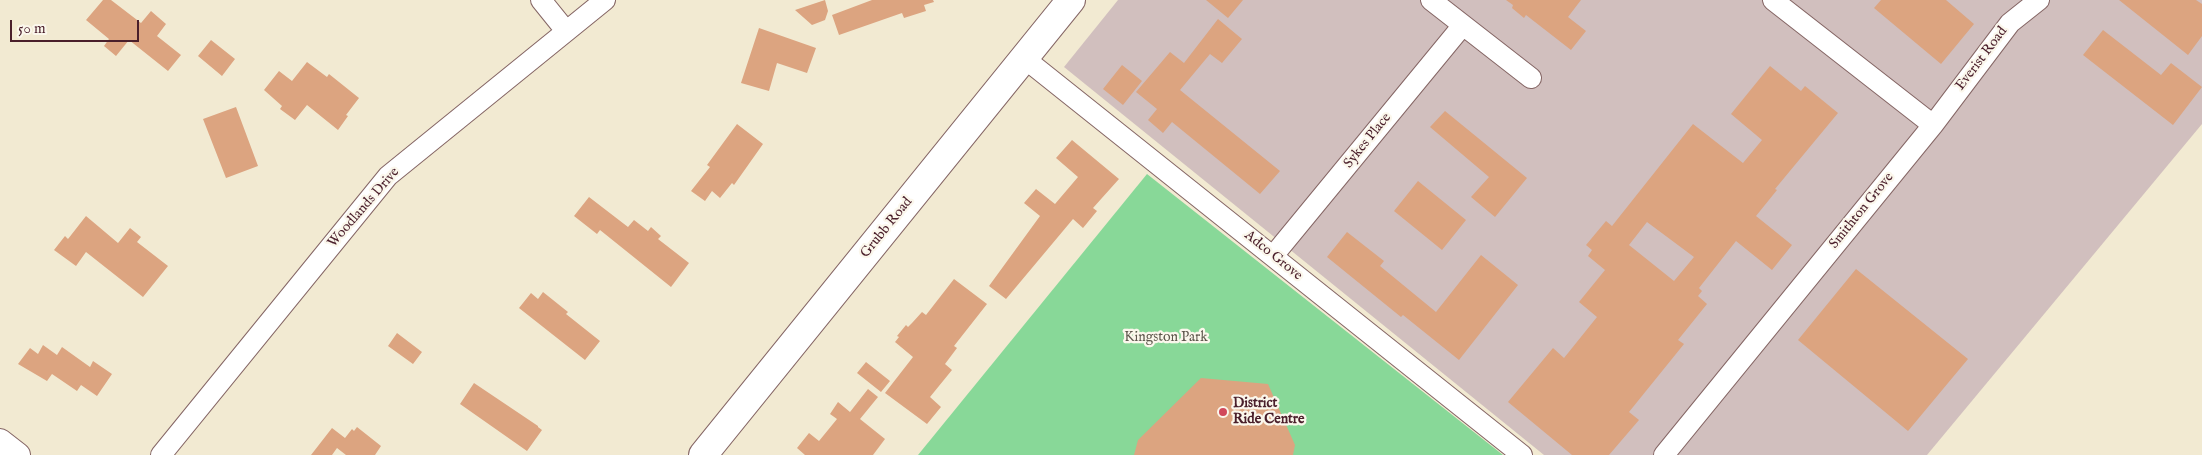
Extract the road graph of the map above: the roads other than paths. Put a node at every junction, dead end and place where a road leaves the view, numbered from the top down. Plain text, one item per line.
1 (540, 0) edge
2 (605, 0) edge
3 (1071, 0) edge
4 (1431, 0) edge
5 (1773, 0) edge
6 (2039, 0) edge
7 (1463, 25) junction
8 (566, 31) junction
9 (1024, 58) junction
10 (1531, 78) dead end
11 (1932, 125) junction
12 (1273, 256) junction
13 (0, 441) edge
14 (18, 455) edge
15 (161, 455) edge
16 (703, 455) edge
17 (1522, 455) edge
18 (1664, 455) edge

1 - 8 street
2 - 8 street, Woodlands Drive
3 - 9 main road, Grubb Road
4 - 7 street
5 - 11 street
6 - 11 street, Everist Road
7 - 10 street
7 - 12 street, Sykes Place
8 - 15 street, Woodlands Drive
9 - 12 street, Adco Grove
9 - 16 main road, Grubb Road
11 - 18 street, Smithton Grove
12 - 17 street, Adco Grove
13 - 14 street

